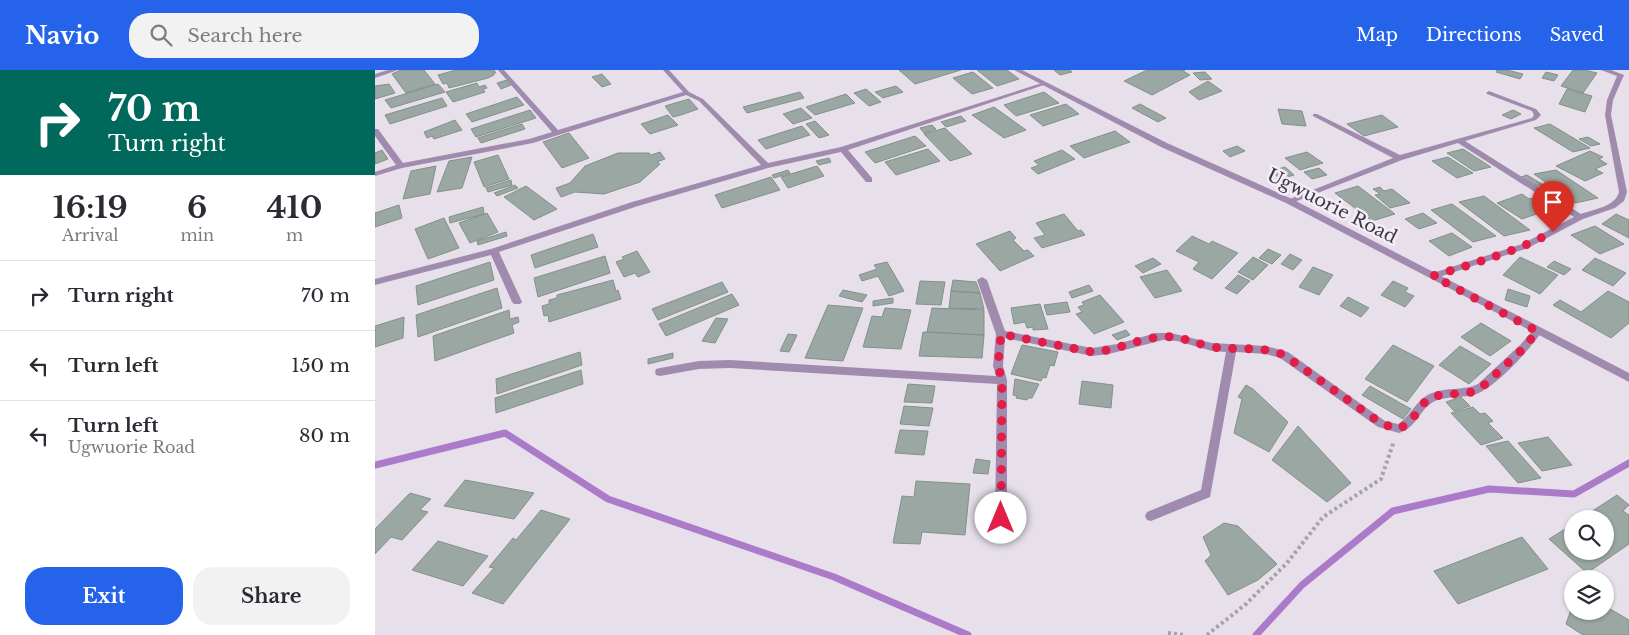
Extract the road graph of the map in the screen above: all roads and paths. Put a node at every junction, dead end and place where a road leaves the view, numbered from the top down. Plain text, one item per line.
1 (395, 70) edge
2 (501, 70) edge
3 (666, 70) edge
4 (1017, 70) edge
5 (1604, 70) edge
6 (375, 76) edge
7 (1044, 84) junction
8 (687, 93) junction
9 (1489, 93) dead end
10 (1315, 115) dead end
11 (375, 131) edge
12 (557, 133) junction
13 (1458, 140) junction
14 (843, 149) junction
15 (1399, 158) junction
16 (401, 166) junction
17 (766, 166) junction
18 (375, 174) edge
19 (869, 180) dead end
20 (1289, 201) junction
21 (1580, 217) junction
22 (494, 251) junction
23 (1433, 276) junction
24 (983, 280) dead end
25 (375, 282) edge
26 (517, 302) dead end
27 (1537, 331) junction
28 (1001, 334) junction
29 (1232, 349) junction
30 (660, 372) dead end
31 (1629, 378) edge
32 (1002, 380) junction
33 (1399, 429) junction
34 (1151, 516) dead end
35 (1001, 518) dead end
36 (1168, 633) dead end
37 (1185, 635) edge
38 (1207, 635) edge

1 - 6 street
2 - 12 street
3 - 8 street
4 - 7 street, Ugwuorie Road
5 - 21 street
7 - 14 street
7 - 20 street, Ugwuorie Road
8 - 12 street
8 - 17 street
9 - 13 street
10 - 15 street
11 - 16 street
12 - 16 street
13 - 15 street
13 - 21 street
14 - 17 street
14 - 19 street
15 - 20 street
16 - 18 street
17 - 22 street
20 - 23 street, Ugwuorie Road
21 - 23 street
22 - 25 street
22 - 26 street
23 - 27 street, Ugwuorie Road
24 - 28 street
27 - 31 street, Ugwuorie Road
27 - 33 street
28 - 29 street
28 - 32 street
29 - 33 street
29 - 34 street
30 - 32 street
32 - 35 street
33 - 38 path
36 - 37 path

